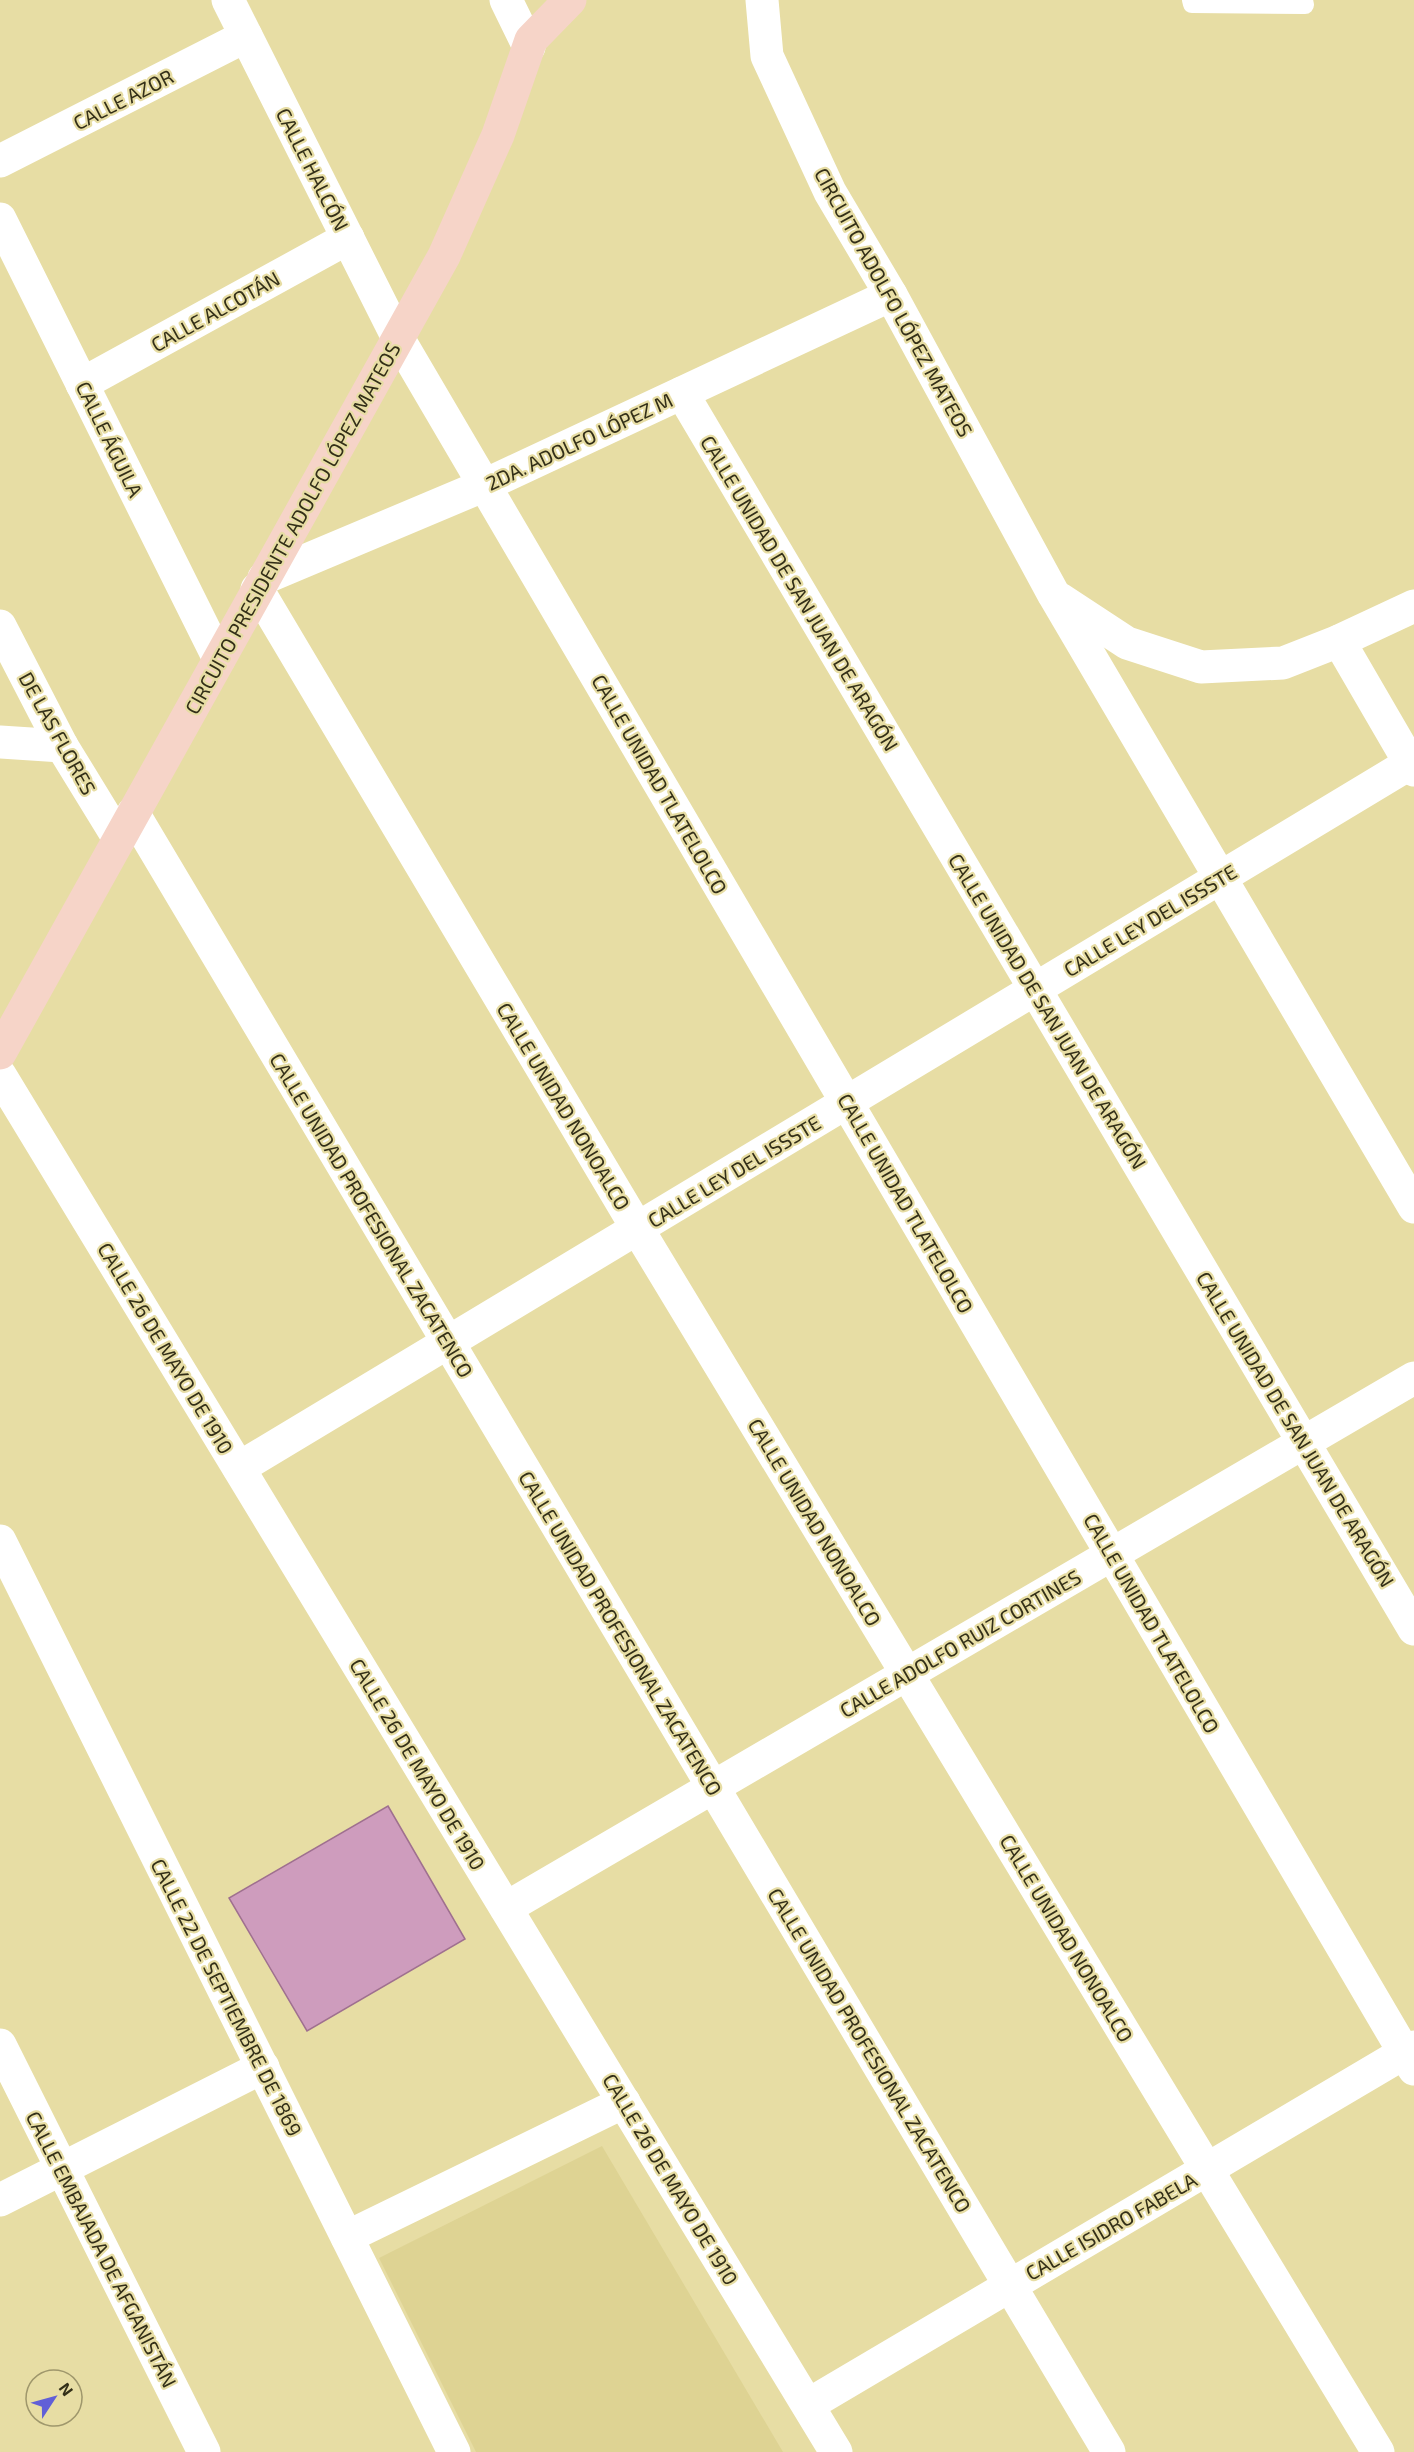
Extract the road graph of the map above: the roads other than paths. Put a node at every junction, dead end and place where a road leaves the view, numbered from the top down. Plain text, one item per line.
1 (228, 0) edge
2 (506, 0) edge
3 (570, 0) edge
4 (762, 0) edge
5 (1191, 2) edge
6 (1304, 2) edge
7 (246, 36) junction
8 (529, 47) junction
9 (0, 161) edge
10 (0, 219) edge
11 (348, 238) junction
12 (891, 295) junction
13 (398, 338) junction
14 (82, 384) junction
15 (682, 393) junction
16 (485, 485) junction
17 (260, 584) junction
18 (1054, 595) junction
19 (1414, 606) edge
20 (0, 626) edge
21 (1339, 641) junction
22 (219, 658) junction
23 (0, 742) edge
24 (62, 746) junction
25 (1413, 765) edge
26 (126, 826) junction
27 (1220, 878) junction
28 (1035, 990) junction
29 (0, 1053) edge
30 (0, 1075) edge
31 (847, 1103) junction
32 (1414, 1207) edge
33 (637, 1228) junction
34 (448, 1342) junction
35 (1414, 1378) edge
36 (1303, 1443) junction
37 (239, 1468) junction
38 (0, 1541) edge
39 (1112, 1555) junction
40 (1414, 1629) edge
41 (907, 1674) junction
42 (713, 1788) junction
43 (506, 1908) junction
44 (0, 2045) edge
45 (1411, 2056) edge
46 (263, 2067) junction
47 (624, 2102) junction
48 (62, 2168) junction
49 (1207, 2169) junction
50 (0, 2200) edge
51 (347, 2237) junction
52 (1010, 2285) junction
53 (808, 2405) junction
54 (204, 2452) edge
55 (454, 2452) edge
56 (836, 2452) edge
57 (1109, 2452) edge
58 (1378, 2452) edge

1 - 7 street, CALLE HALCÓN
2 - 8 street
3 - 8 street, CIRCUITO PRESIDENTE ADOLFO LÓPEZ MATEOS
4 - 12 street, CIRCUITO ADOLFO LÓPEZ MATEOS
5 - 6 lane
7 - 9 street, CALLE AZOR
7 - 11 street, CALLE HALCÓN
8 - 13 street, CIRCUITO PRESIDENTE ADOLFO LÓPEZ MATEOS
10 - 14 street, CALLE ÁGUILA
11 - 13 street, CALLE HALCÓN
11 - 14 street, CALLE ALCOTÁN
12 - 15 street, 2DA. ADOLFO LÓPEZ M
12 - 18 street, CIRCUITO ADOLFO LÓPEZ MATEOS
13 - 16 street, CALLE UNIDAD TLATELOLCO
13 - 17 street, CIRCUITO PRESIDENTE ADOLFO LÓPEZ MATEOS
14 - 22 street, CALLE ÁGUILA
15 - 16 street, 2DA. ADOLFO LÓPEZ M
15 - 28 street, CALLE UNIDAD DE SAN JUAN DE ARAGÓN
16 - 17 street, 2DA. ADOLFO LÓPEZ M
16 - 31 street, CALLE UNIDAD TLATELOLCO
17 - 22 street, CIRCUITO PRESIDENTE ADOLFO LÓPEZ MATEOS
17 - 33 street, CALLE UNIDAD NONOALCO
18 - 21 street
18 - 27 street, CIRCUITO ADOLFO LÓPEZ MATEOS
19 - 21 street
20 - 24 street, DE LAS FLORES
21 - 25 street
22 - 26 street, CIRCUITO PRESIDENTE ADOLFO LÓPEZ MATEOS
23 - 24 street
24 - 26 street, DE LAS FLORES
25 - 27 street, CALLE LEY DEL ISSSTE
26 - 29 street, CIRCUITO PRESIDENTE ADOLFO LÓPEZ MATEOS
26 - 34 street, CALLE UNIDAD PROFESIONAL ZACATENCO
27 - 28 street, CALLE LEY DEL ISSSTE
27 - 32 street, CIRCUITO ADOLFO LÓPEZ MATEOS
28 - 31 street, CALLE LEY DEL ISSSTE
28 - 36 street, CALLE UNIDAD DE SAN JUAN DE ARAGÓN
30 - 37 street, CALLE 26 DE MAYO DE 1910
31 - 33 street, CALLE LEY DEL ISSSTE
31 - 39 street, CALLE UNIDAD TLATELOLCO
33 - 34 street, CALLE LEY DEL ISSSTE
33 - 41 street, CALLE UNIDAD NONOALCO
34 - 37 street, CALLE LEY DEL ISSSTE
34 - 42 street, CALLE UNIDAD PROFESIONAL ZACATENCO
35 - 36 street, CALLE ADOLFO RUIZ CORTINES
36 - 39 street, CALLE ADOLFO RUIZ CORTINES
36 - 40 street, CALLE UNIDAD DE SAN JUAN DE ARAGÓN
37 - 43 street, CALLE 26 DE MAYO DE 1910
38 - 46 street, CALLE 22 DE SEPTIEMBRE DE 1869
39 - 41 street, CALLE ADOLFO RUIZ CORTINES
39 - 45 street, CALLE UNIDAD TLATELOLCO
41 - 42 street, CALLE ADOLFO RUIZ CORTINES
41 - 49 street, CALLE UNIDAD NONOALCO
42 - 43 street, CALLE ADOLFO RUIZ CORTINES
42 - 52 street, CALLE UNIDAD PROFESIONAL ZACATENCO
43 - 47 street, CALLE 26 DE MAYO DE 1910
44 - 48 street, CALLE EMBAJADA DE AFGANISTÁN
45 - 49 street, CALLE ISIDRO FABELA
46 - 48 street
46 - 51 street, CALLE 22 DE SEPTIEMBRE DE 1869
47 - 51 street
47 - 53 street, CALLE 26 DE MAYO DE 1910
48 - 50 street
48 - 54 street, CALLE EMBAJADA DE AFGANISTÁN
49 - 52 street, CALLE ISIDRO FABELA
49 - 58 street, CALLE UNIDAD NONOALCO
51 - 55 street, CALLE 22 DE SEPTIEMBRE DE 1869
52 - 53 street, CALLE ISIDRO FABELA
52 - 57 street, CALLE UNIDAD PROFESIONAL ZACATENCO
53 - 56 street, CALLE 26 DE MAYO DE 1910

